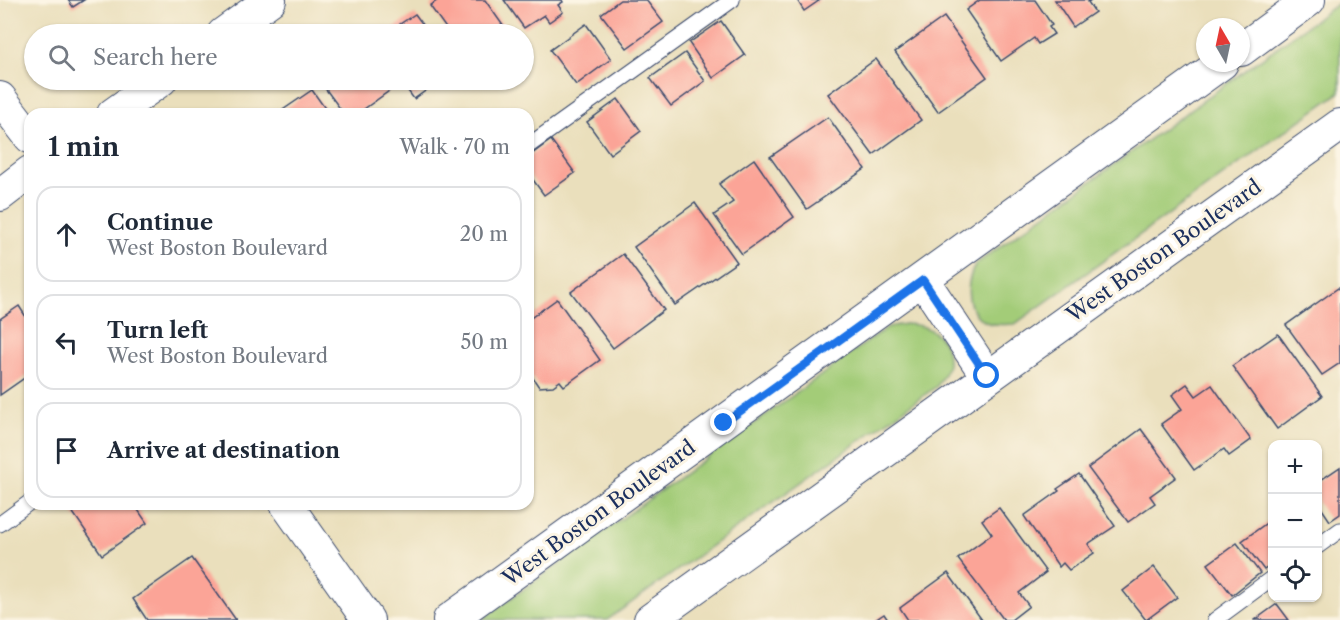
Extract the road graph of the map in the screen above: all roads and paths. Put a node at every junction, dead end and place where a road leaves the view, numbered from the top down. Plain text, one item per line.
1 (270, 0) edge
2 (732, 0) edge
3 (1309, 0) edge
4 (237, 24) edge
5 (1250, 43) edge
6 (1210, 72) edge
7 (147, 90) edge
8 (0, 98) edge
9 (121, 108) edge
10 (1340, 125) edge
11 (24, 129) edge
12 (534, 142) edge
13 (24, 177) edge
14 (0, 195) edge
15 (923, 280) junction
16 (987, 376) junction
17 (24, 506) edge
18 (289, 510) edge
19 (0, 524) edge
20 (1340, 530) edge
21 (1322, 543) edge
22 (1268, 581) edge
23 (368, 620) edge
24 (449, 620) edge
25 (650, 620) edge
26 (1215, 620) edge

1 - 4 street
2 - 12 lane
3 - 5 street
6 - 15 street, West Boston Boulevard
7 - 9 street
8 - 11 street
10 - 16 street, West Boston Boulevard
13 - 14 street
15 - 16 street
15 - 24 street, West Boston Boulevard
16 - 25 street, West Boston Boulevard
17 - 19 lane
18 - 23 street
20 - 21 lane
22 - 26 lane

